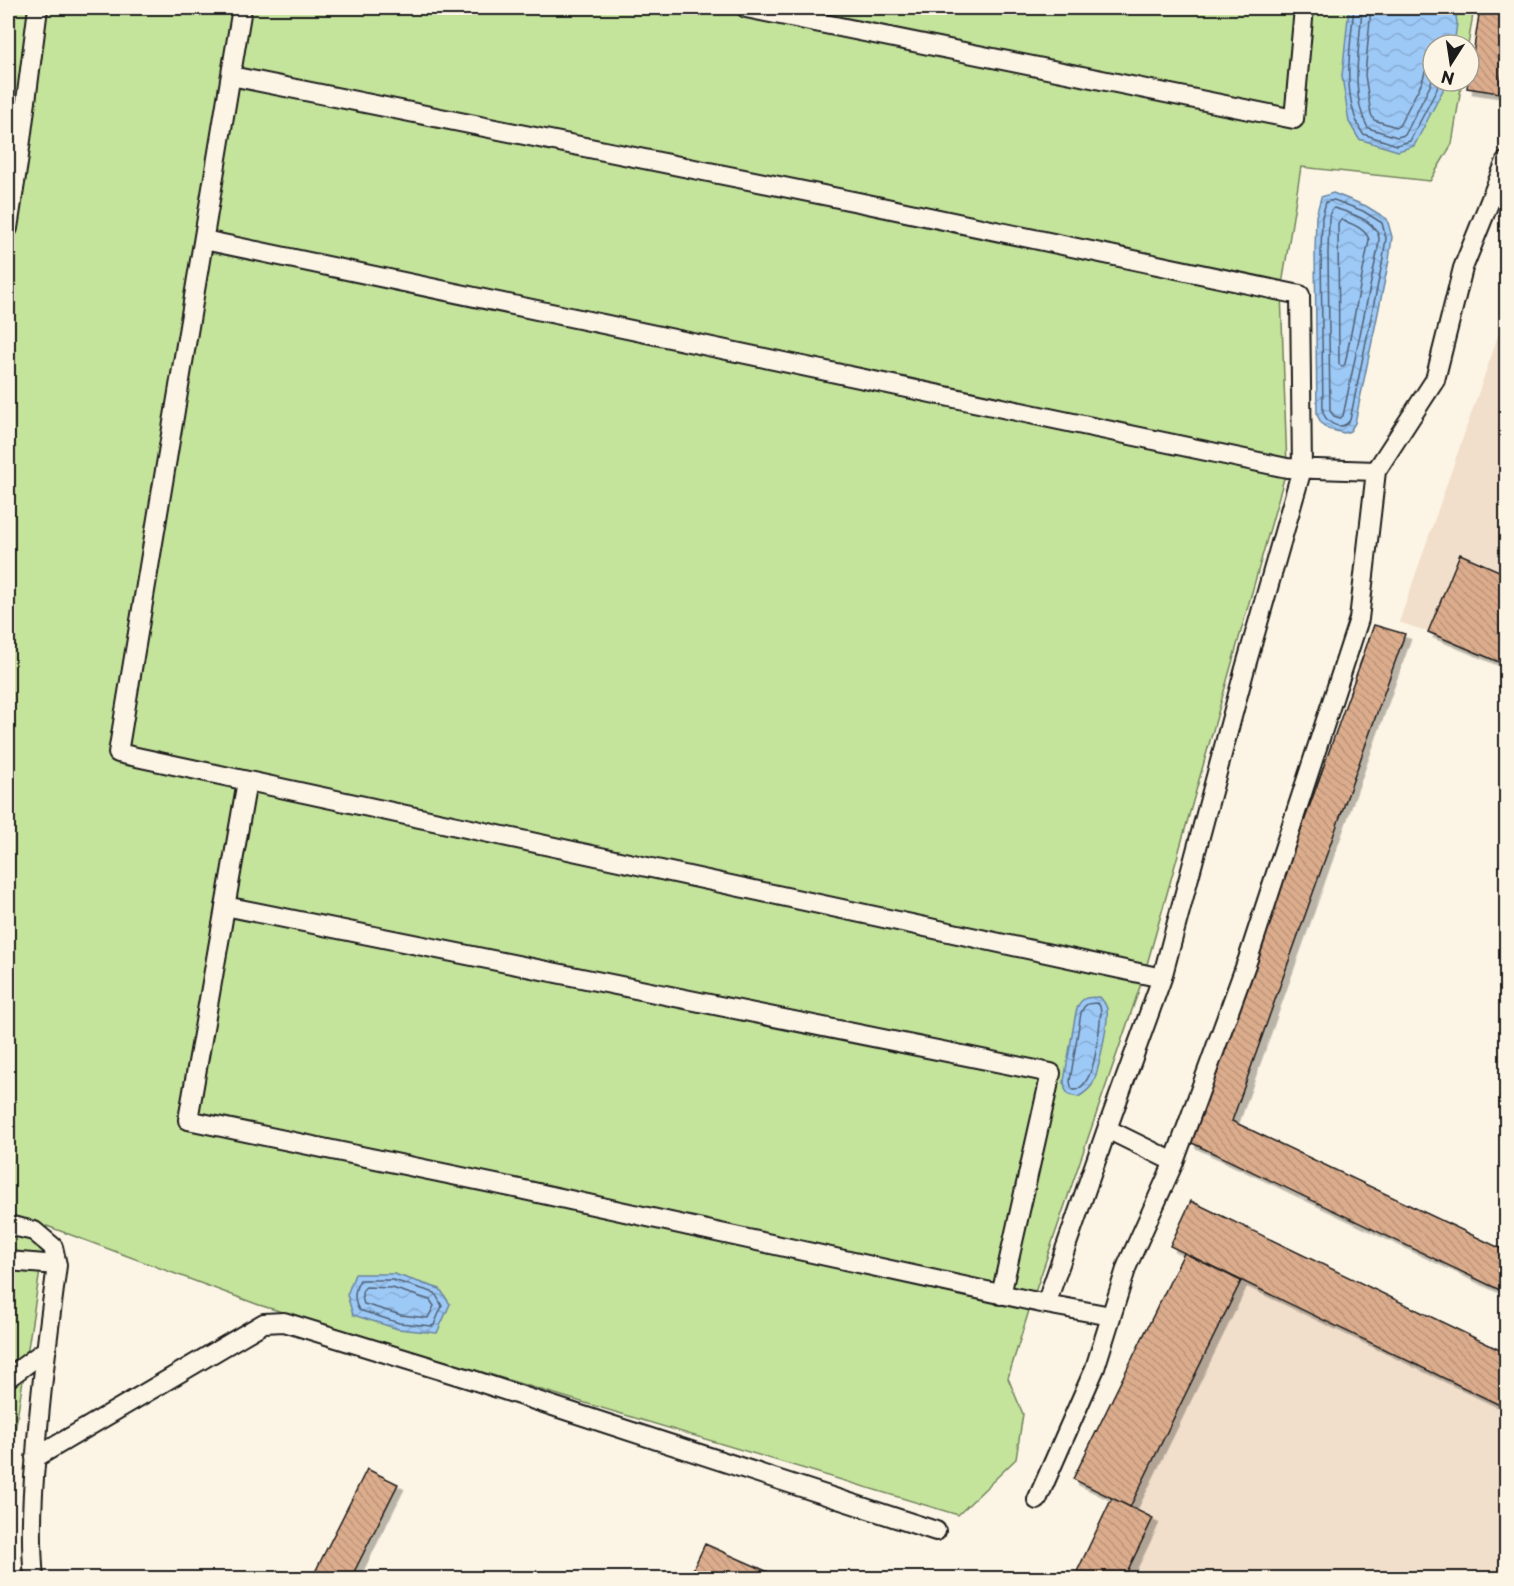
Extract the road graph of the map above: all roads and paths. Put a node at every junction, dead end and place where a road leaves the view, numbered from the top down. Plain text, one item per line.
1 (38, 8) edge
2 (242, 8) edge
3 (746, 8) edge
4 (1304, 8) edge
5 (231, 76) junction
6 (1506, 161) edge
7 (8, 228) edge
8 (204, 240) junction
9 (1302, 469) junction
10 (1376, 471) junction
11 (247, 781) junction
12 (225, 906) junction
13 (1162, 978) junction
14 (1107, 1129) junction
15 (1174, 1162) junction
16 (8, 1226) edge
17 (8, 1261) edge
18 (57, 1265) junction
19 (1001, 1295) junction
20 (1046, 1304) junction
21 (1111, 1316) junction
22 (47, 1349) junction
23 (8, 1378) edge
24 (35, 1458) junction
25 (1037, 1500) dead end
26 (936, 1531) dead end
27 (34, 1578) edge

1 - 7 lane
2 - 5 lane
3 - 4 lane
5 - 8 lane
5 - 9 lane
6 - 10 lane
8 - 9 lane
8 - 11 lane
9 - 10 lane
9 - 13 lane
10 - 15 lane
11 - 12 lane
11 - 13 lane
12 - 19 lane
12 - 19 lane
13 - 14 lane
14 - 15 lane
14 - 20 lane
15 - 21 lane
16 - 18 lane
17 - 18 lane
18 - 22 lane
19 - 20 lane
20 - 21 lane
21 - 25 lane
22 - 23 lane
22 - 24 lane
24 - 26 lane
24 - 27 lane

